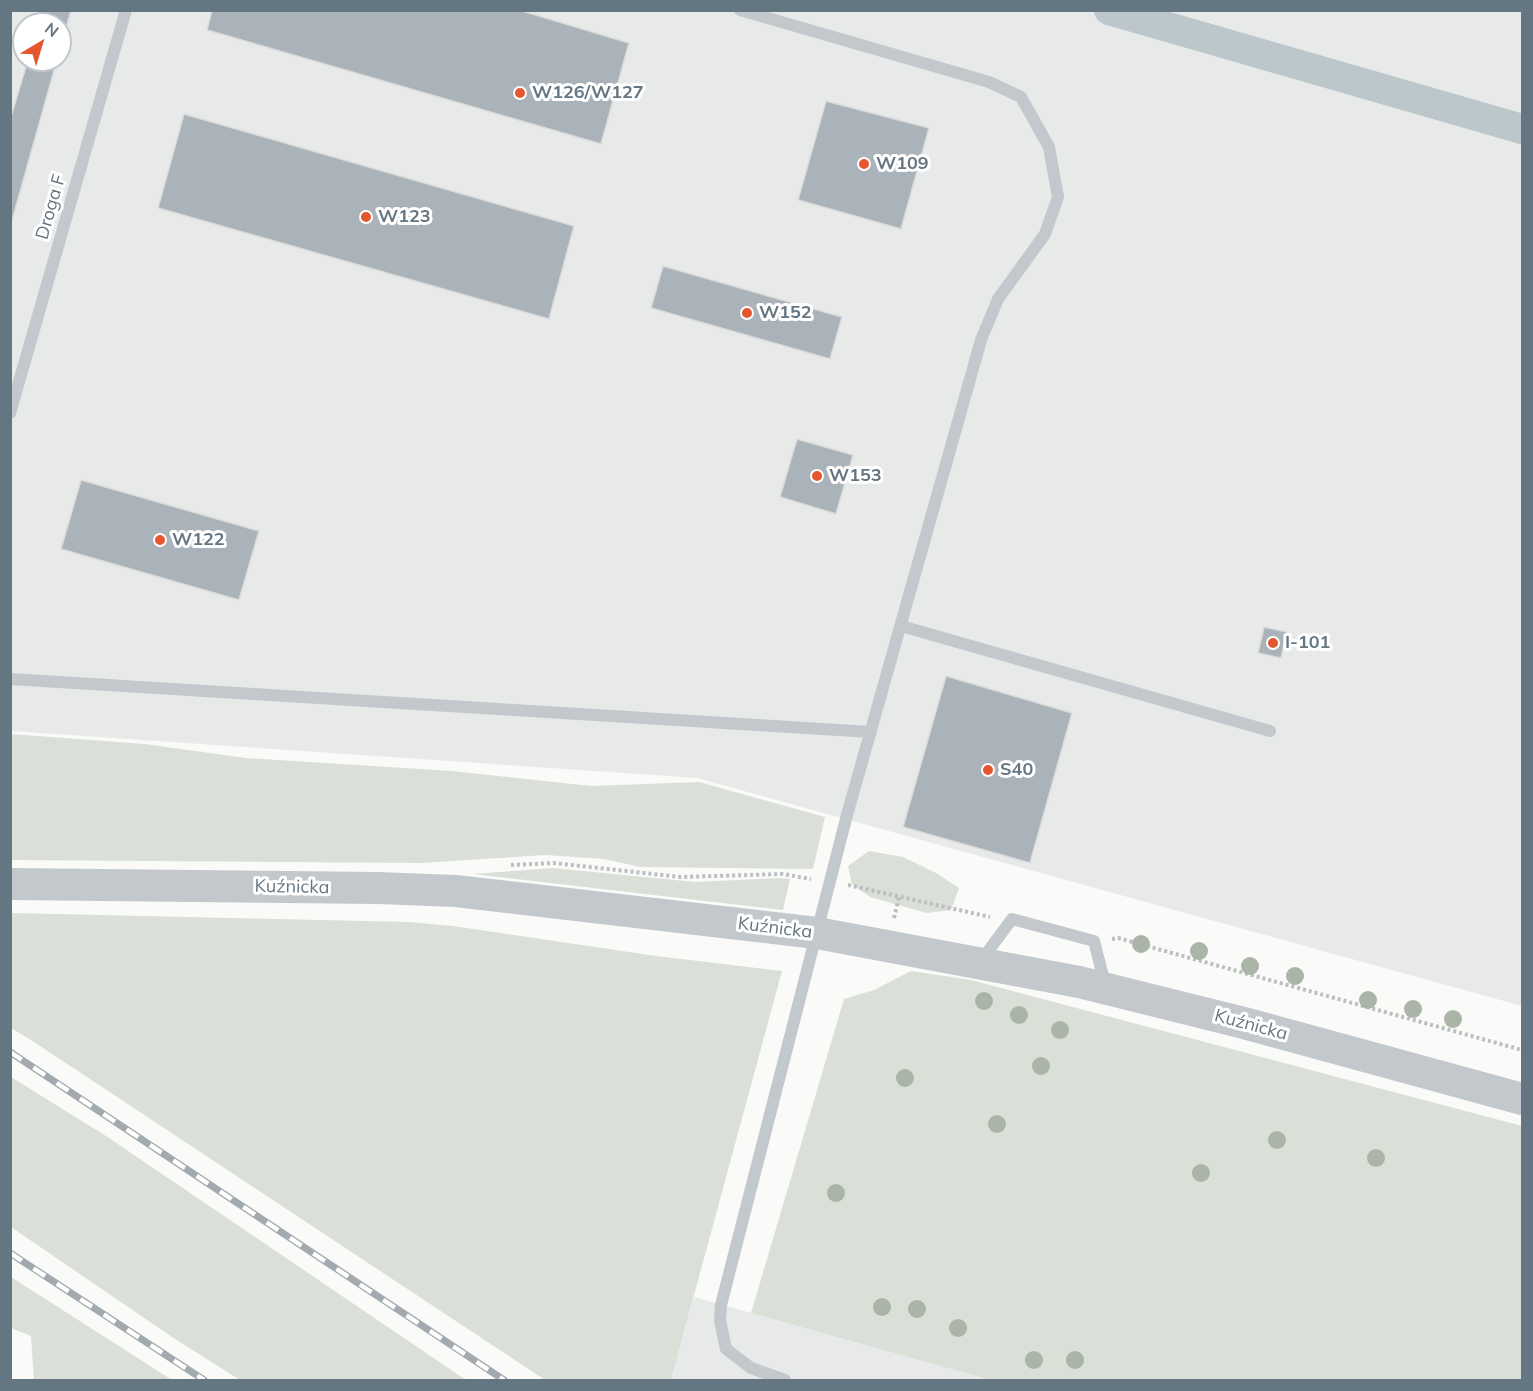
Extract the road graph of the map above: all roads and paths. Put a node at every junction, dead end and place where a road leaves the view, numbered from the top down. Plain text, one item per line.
1 (126, 10) edge
2 (740, 10) edge
3 (10, 413) edge
4 (901, 626) junction
5 (10, 679) edge
6 (1270, 731) dead end
7 (871, 732) junction
8 (10, 884) edge
9 (817, 933) junction
10 (1094, 941) junction
11 (978, 963) junction
12 (1107, 989) junction
13 (1522, 1050) edge
14 (1522, 1099) edge
15 (785, 1380) edge

1 - 3 lane, Droga F
2 - 4 lane
4 - 6 lane
4 - 7 lane
5 - 7 lane
7 - 9 lane
8 - 9 street, Kuźnicka
9 - 11 street, Kuźnicka
9 - 15 lane
10 - 11 lane
10 - 12 lane
10 - 13 path
11 - 12 street, Kuźnicka
12 - 14 street, Kuźnicka

